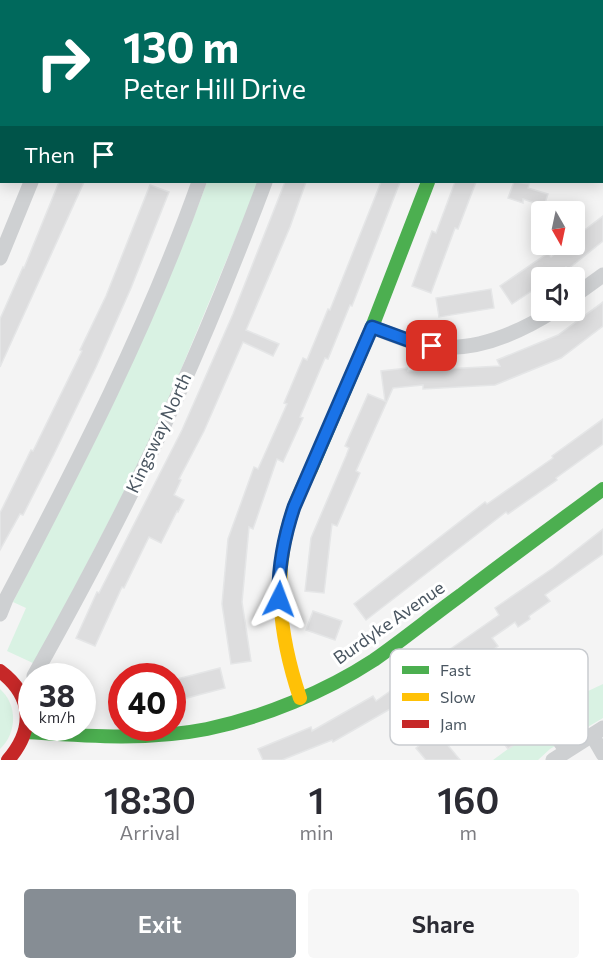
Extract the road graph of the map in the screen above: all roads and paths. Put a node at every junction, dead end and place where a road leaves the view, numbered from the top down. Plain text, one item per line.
1 (31, 183) edge
2 (199, 183) edge
3 (265, 183) edge
4 (429, 183) edge
5 (0, 258) edge
6 (603, 275) edge
7 (585, 288) edge
8 (538, 321) edge
9 (372, 327) junction
10 (603, 489) edge
11 (0, 614) edge
12 (41, 663) edge
13 (0, 671) edge
14 (18, 682) edge
15 (300, 698) junction
16 (597, 731) edge
17 (96, 736) edge
18 (23, 741) edge
19 (562, 745) edge
20 (574, 745) edge
21 (566, 750) junction
22 (603, 754) edge
23 (8, 760) edge
24 (553, 760) edge

1 - 5 street
2 - 11 street
3 - 12 street, Kingsway North
4 - 9 street
6 - 7 street
8 - 9 street
9 - 15 street
10 - 15 street, Burdyke Avenue
13 - 14 street
15 - 17 street, Burdyke Avenue
16 - 22 street
18 - 23 street
19 - 21 street
20 - 21 street
21 - 24 street

